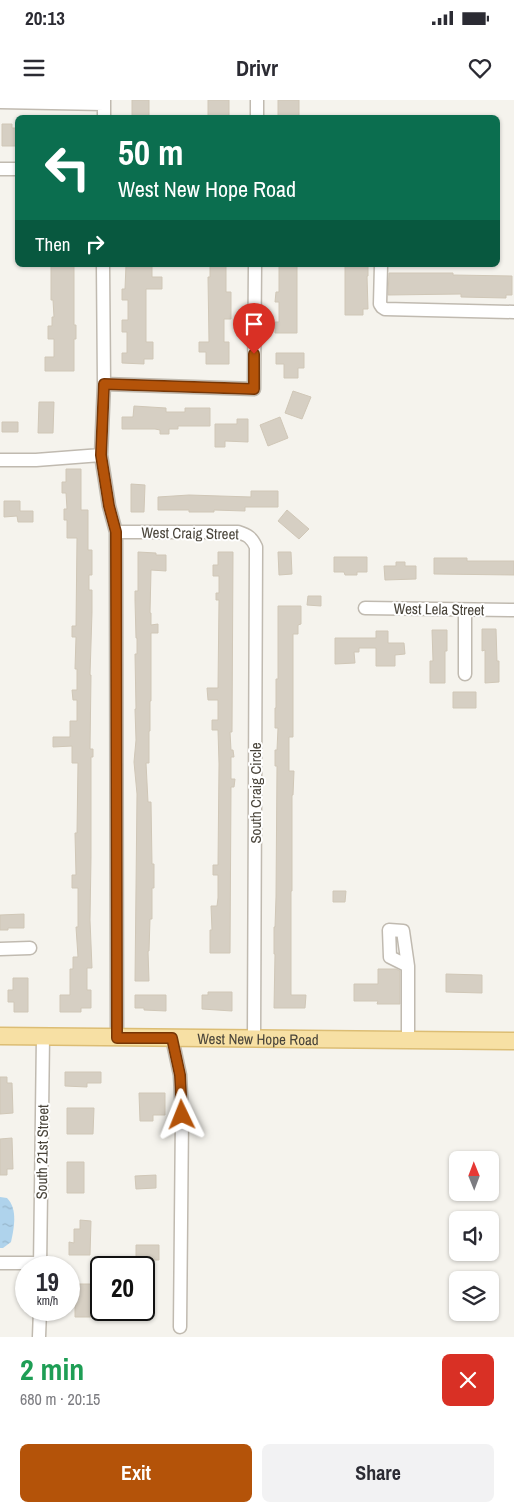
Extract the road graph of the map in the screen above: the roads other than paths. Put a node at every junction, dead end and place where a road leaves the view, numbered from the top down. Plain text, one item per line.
1 (257, 100) edge
2 (0, 102) edge
3 (104, 102) edge
4 (104, 115) edge
5 (257, 115) edge
6 (0, 169) edge
7 (15, 169) edge
8 (103, 267) edge
9 (255, 267) edge
10 (380, 267) edge
11 (514, 312) edge
12 (104, 384) junction
13 (101, 455) junction
14 (0, 460) edge
15 (116, 532) junction
16 (256, 547) joint
17 (365, 608) dead end
18 (465, 610) junction
19 (514, 610) edge
20 (465, 674) dead end
21 (0, 948) edge
22 (30, 948) dead end
23 (408, 966) dead end
24 (0, 1036) edge
25 (43, 1036) junction
26 (117, 1038) junction
27 (172, 1038) junction
28 (254, 1038) junction
29 (408, 1040) junction
30 (514, 1041) edge
31 (40, 1256) edge
32 (0, 1263) edge
33 (15, 1264) edge
34 (40, 1321) edge
35 (180, 1327) dead end
36 (40, 1337) edge

1 - 5 street
2 - 3 street
3 - 4 street
6 - 7 street
8 - 12 street
9 - 12 street
10 - 11 street
12 - 13 street
13 - 14 street
13 - 15 street
15 - 16 street, West Craig Street
15 - 26 street
16 - 28 street, South Craig Circle
17 - 18 street, West Lela Street
18 - 19 street, West Lela Street
18 - 20 street
21 - 22 street
23 - 29 street
24 - 25 main road, West New Hope Road
25 - 26 main road, West New Hope Road
25 - 31 street, South 21st Street
26 - 27 main road, West New Hope Road
27 - 28 main road, West New Hope Road
27 - 35 street
28 - 29 main road, West New Hope Road
29 - 30 main road, West New Hope Road
32 - 33 street
34 - 36 street

